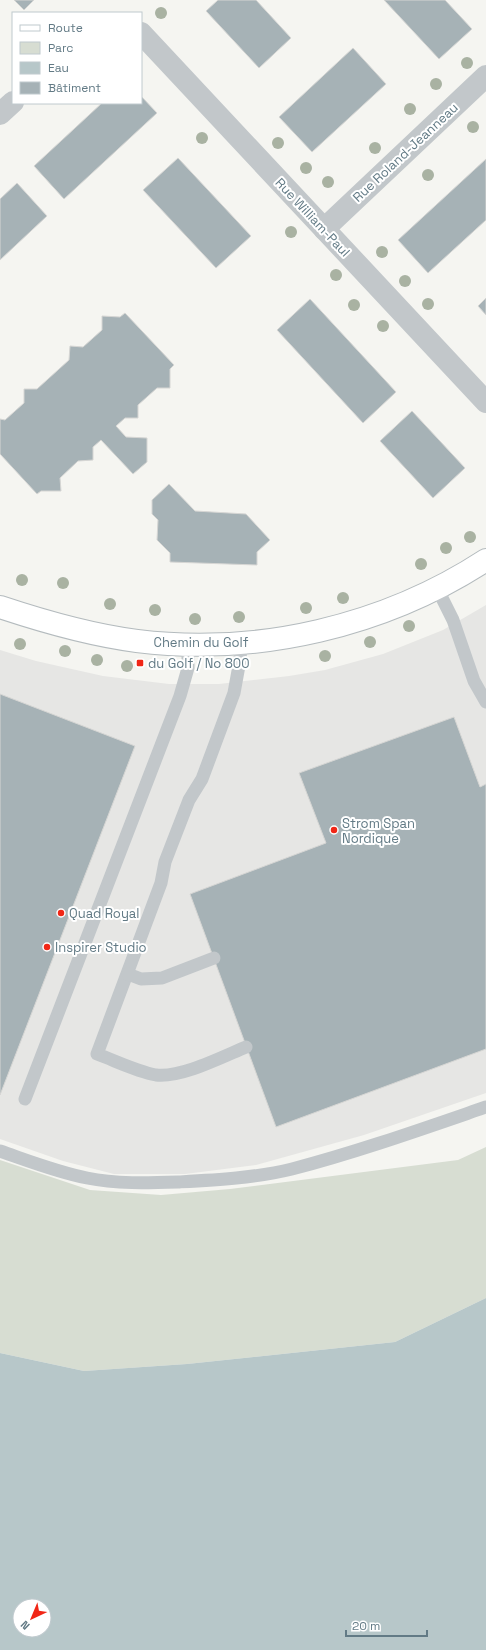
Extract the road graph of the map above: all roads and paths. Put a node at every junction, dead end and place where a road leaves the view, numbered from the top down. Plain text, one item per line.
1 (142, 34) edge
2 (486, 76) edge
3 (12, 103) edge
4 (0, 114) edge
5 (324, 229) junction
6 (486, 402) edge
7 (486, 560) edge
8 (437, 588) junction
9 (0, 607) edge
10 (241, 644) junction
11 (188, 645) junction
12 (486, 702) edge
13 (214, 958) dead end
14 (128, 974) junction
15 (246, 1047) dead end
16 (25, 1099) dead end
17 (486, 1107) edge
18 (0, 1151) edge

1 - 5 street, Rue William-Paul
2 - 5 street, Rue Roland-Jeanneau
3 - 4 street
5 - 6 street, Rue William-Paul
7 - 8 street, Chemin du Golf
8 - 10 street, Chemin du Golf
8 - 12 lane
9 - 11 street, Chemin du Golf
10 - 11 street, Chemin du Golf
10 - 14 lane
11 - 16 lane
13 - 14 lane
14 - 15 lane
17 - 18 lane

